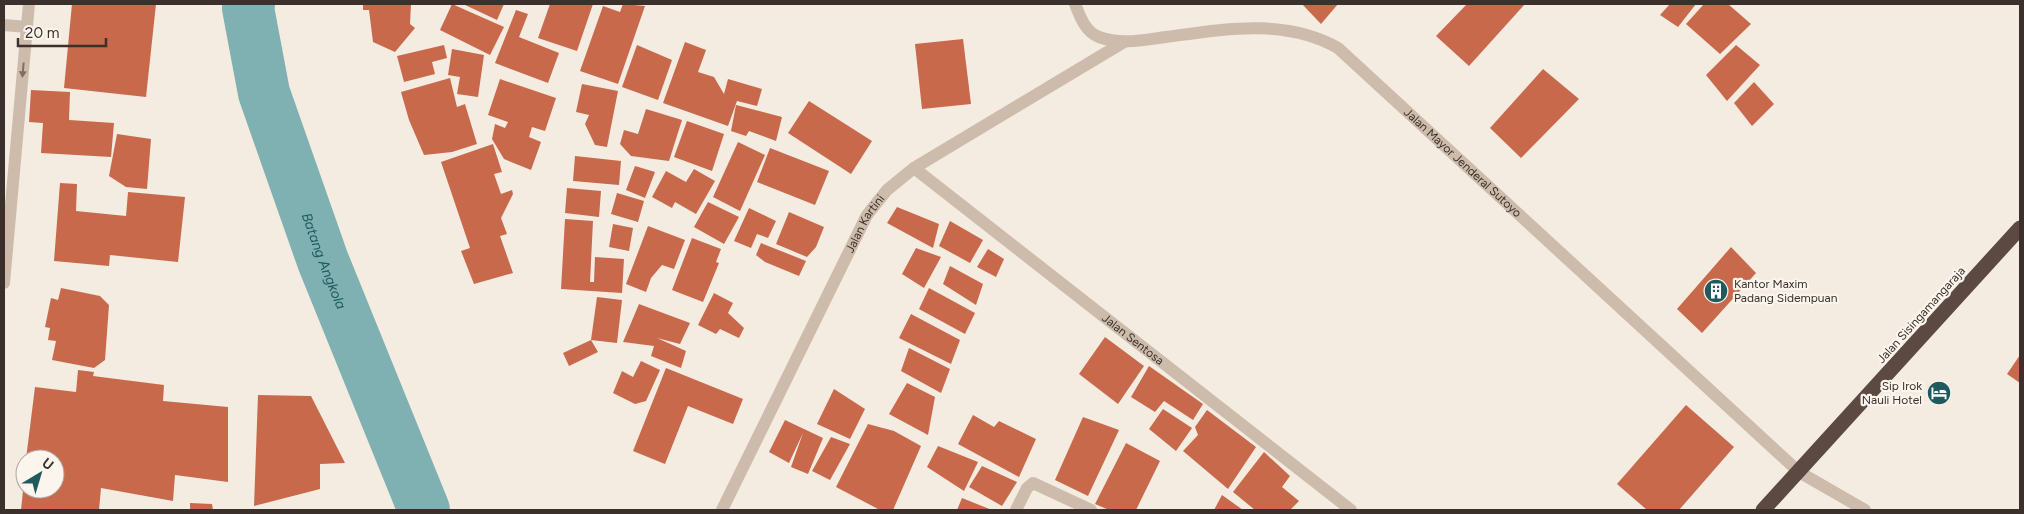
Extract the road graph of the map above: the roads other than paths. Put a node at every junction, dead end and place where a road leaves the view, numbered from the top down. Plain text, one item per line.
1 (29, 4) edge
2 (1076, 6) edge
3 (4, 25) edge
4 (27, 27) junction
5 (1124, 42) junction
6 (914, 168) junction
7 (2020, 228) edge
8 (4, 283) edge
9 (1799, 472) junction
10 (722, 510) edge
11 (1016, 510) edge
12 (1091, 510) edge
13 (1351, 510) edge
14 (1763, 510) edge
15 (1865, 510) edge

1 - 4 street
2 - 5 street, Jalan Mayor Jenderal Sutoyo
3 - 4 street
4 -> 8 street
5 - 6 street, Jalan Kartini
5 - 9 street, Jalan Mayor Jenderal Sutoyo
6 - 10 street, Jalan Kartini
6 - 13 street, Jalan Sentosa
7 - 9 highway, Jalan Sisingamangaraja
9 - 14 highway, Jalan Sisingamangaraja
9 - 15 street, Jalan Mayor Jenderal Sutoyo
11 - 12 street

